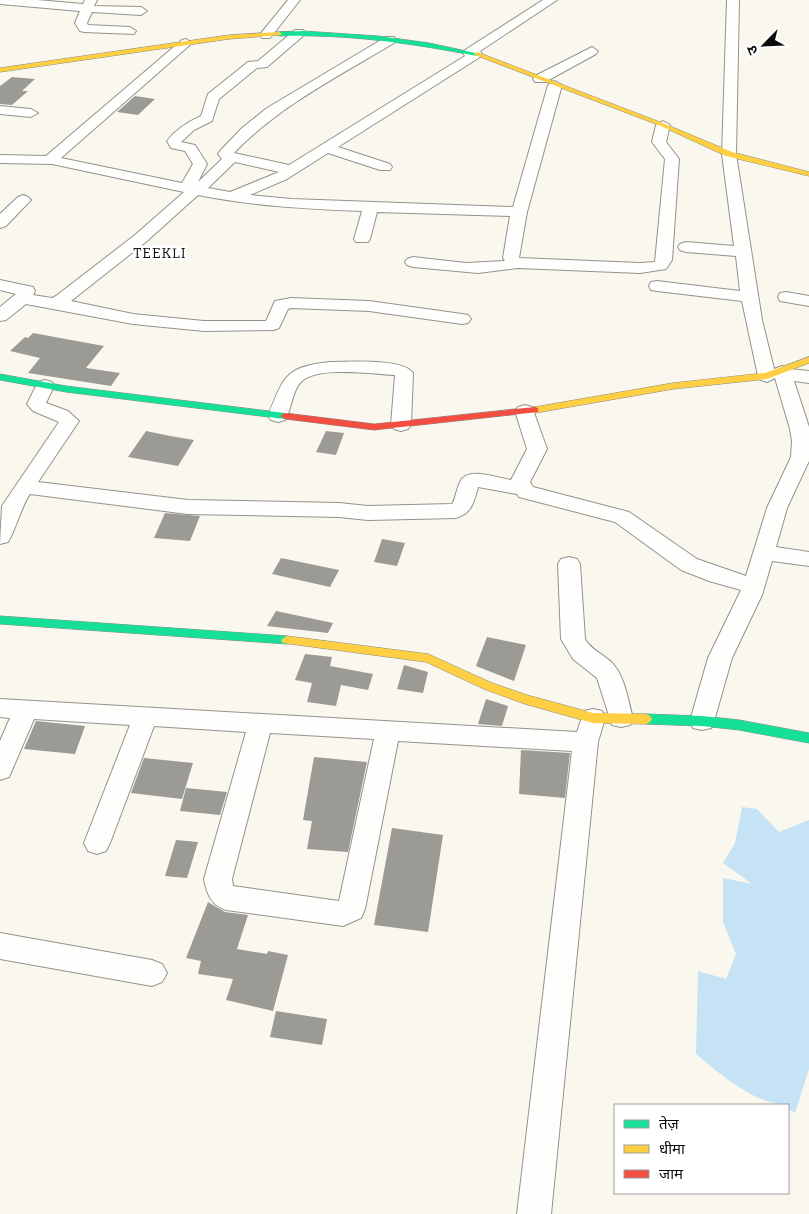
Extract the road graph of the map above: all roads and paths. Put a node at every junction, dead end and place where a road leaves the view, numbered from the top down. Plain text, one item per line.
1 (0, 0) edge
2 (294, 0) edge
3 (551, 0) edge
4 (733, 0) edge
5 (89, 4) edge
6 (144, 5) edge
7 (130, 31) junction
8 (299, 33) junction
9 (266, 34) junction
10 (390, 40) junction
11 (186, 43) junction
12 (592, 52) dead end
13 (119, 53) junction
14 (472, 53) junction
15 (0, 70) edge
16 (540, 79) junction
17 (555, 85) junction
18 (0, 110) edge
19 (31, 113) dead end
20 (663, 125) junction
21 (326, 148) junction
22 (729, 154) junction
23 (232, 157) junction
24 (0, 159) edge
25 (52, 160) junction
26 (385, 167) dead end
27 (291, 170) junction
28 (809, 174) edge
29 (191, 188) junction
30 (230, 197) junction
31 (23, 200) dead end
32 (371, 206) junction
33 (519, 212) junction
34 (0, 223) edge
35 (362, 239) dead end
36 (686, 247) dead end
37 (744, 252) junction
38 (413, 262) dead end
39 (518, 263) junction
40 (0, 284) edge
41 (657, 286) dead end
42 (750, 297) junction
43 (786, 297) dead end
44 (22, 298) junction
45 (809, 301) edge
46 (56, 303) junction
47 (0, 316) edge
48 (462, 319) dead end
49 (809, 360) edge
50 (778, 374) junction
51 (809, 377) edge
52 (0, 378) edge
53 (45, 386) junction
54 (524, 411) junction
55 (278, 416) junction
56 (401, 425) junction
57 (25, 487) junction
58 (523, 489) junction
59 (0, 537) edge
60 (763, 553) junction
61 (809, 559) edge
62 (569, 564) dead end
63 (754, 586) junction
64 (0, 620) edge
65 (0, 708) edge
66 (26, 710) junction
67 (144, 718) junction
68 (620, 718) junction
69 (702, 721) junction
70 (260, 724) junction
71 (590, 730) junction
72 (388, 731) junction
73 (809, 738) edge
74 (0, 770) edge
75 (97, 843) dead end
76 (0, 946) edge
77 (152, 972) dead end
78 (534, 1214) edge

1 - 5 street
2 - 9 street
3 - 14 street
4 - 22 street
5 - 6 street
5 - 7 street
6 - 7 street
7 - 13 street
8 - 9 street
8 - 10 street
8 - 29 street
9 - 11 street
10 - 14 street
10 - 23 street
11 - 13 street
11 - 25 street
12 - 16 street
13 - 15 street
14 - 16 street
14 - 21 street
16 - 17 street
17 - 20 street
17 - 33 street
18 - 19 street
20 - 22 street
20 - 39 street
21 - 26 street
21 - 27 street
22 - 28 street
22 - 37 street
23 - 27 street
23 - 29 street
24 - 25 street
25 - 29 street
27 - 30 street
29 - 30 street
29 - 46 street
30 - 32 street
31 - 34 street
32 - 33 street
32 - 35 street
33 - 39 street
36 - 37 street
37 - 42 street
38 - 39 street
40 - 44 street
41 - 42 street
42 - 50 street
43 - 45 street
44 - 46 street
44 - 47 street
46 - 48 street
49 - 50 street
50 - 51 street
50 - 54 street
50 - 60 street
52 - 53 street
53 - 55 street
53 - 57 street
54 - 56 street
54 - 58 street
55 - 56 street
55 - 56 street
57 - 58 street
57 - 59 street
58 - 63 street
60 - 61 street
60 - 63 street
62 - 68 street
63 - 69 street
64 - 71 street
65 - 66 street
66 - 67 street
66 - 74 street
67 - 70 street
67 - 75 street
68 - 69 street
68 - 71 street
69 - 73 street
70 - 72 street
70 - 72 street
71 - 72 street
71 - 78 street
76 - 77 street

